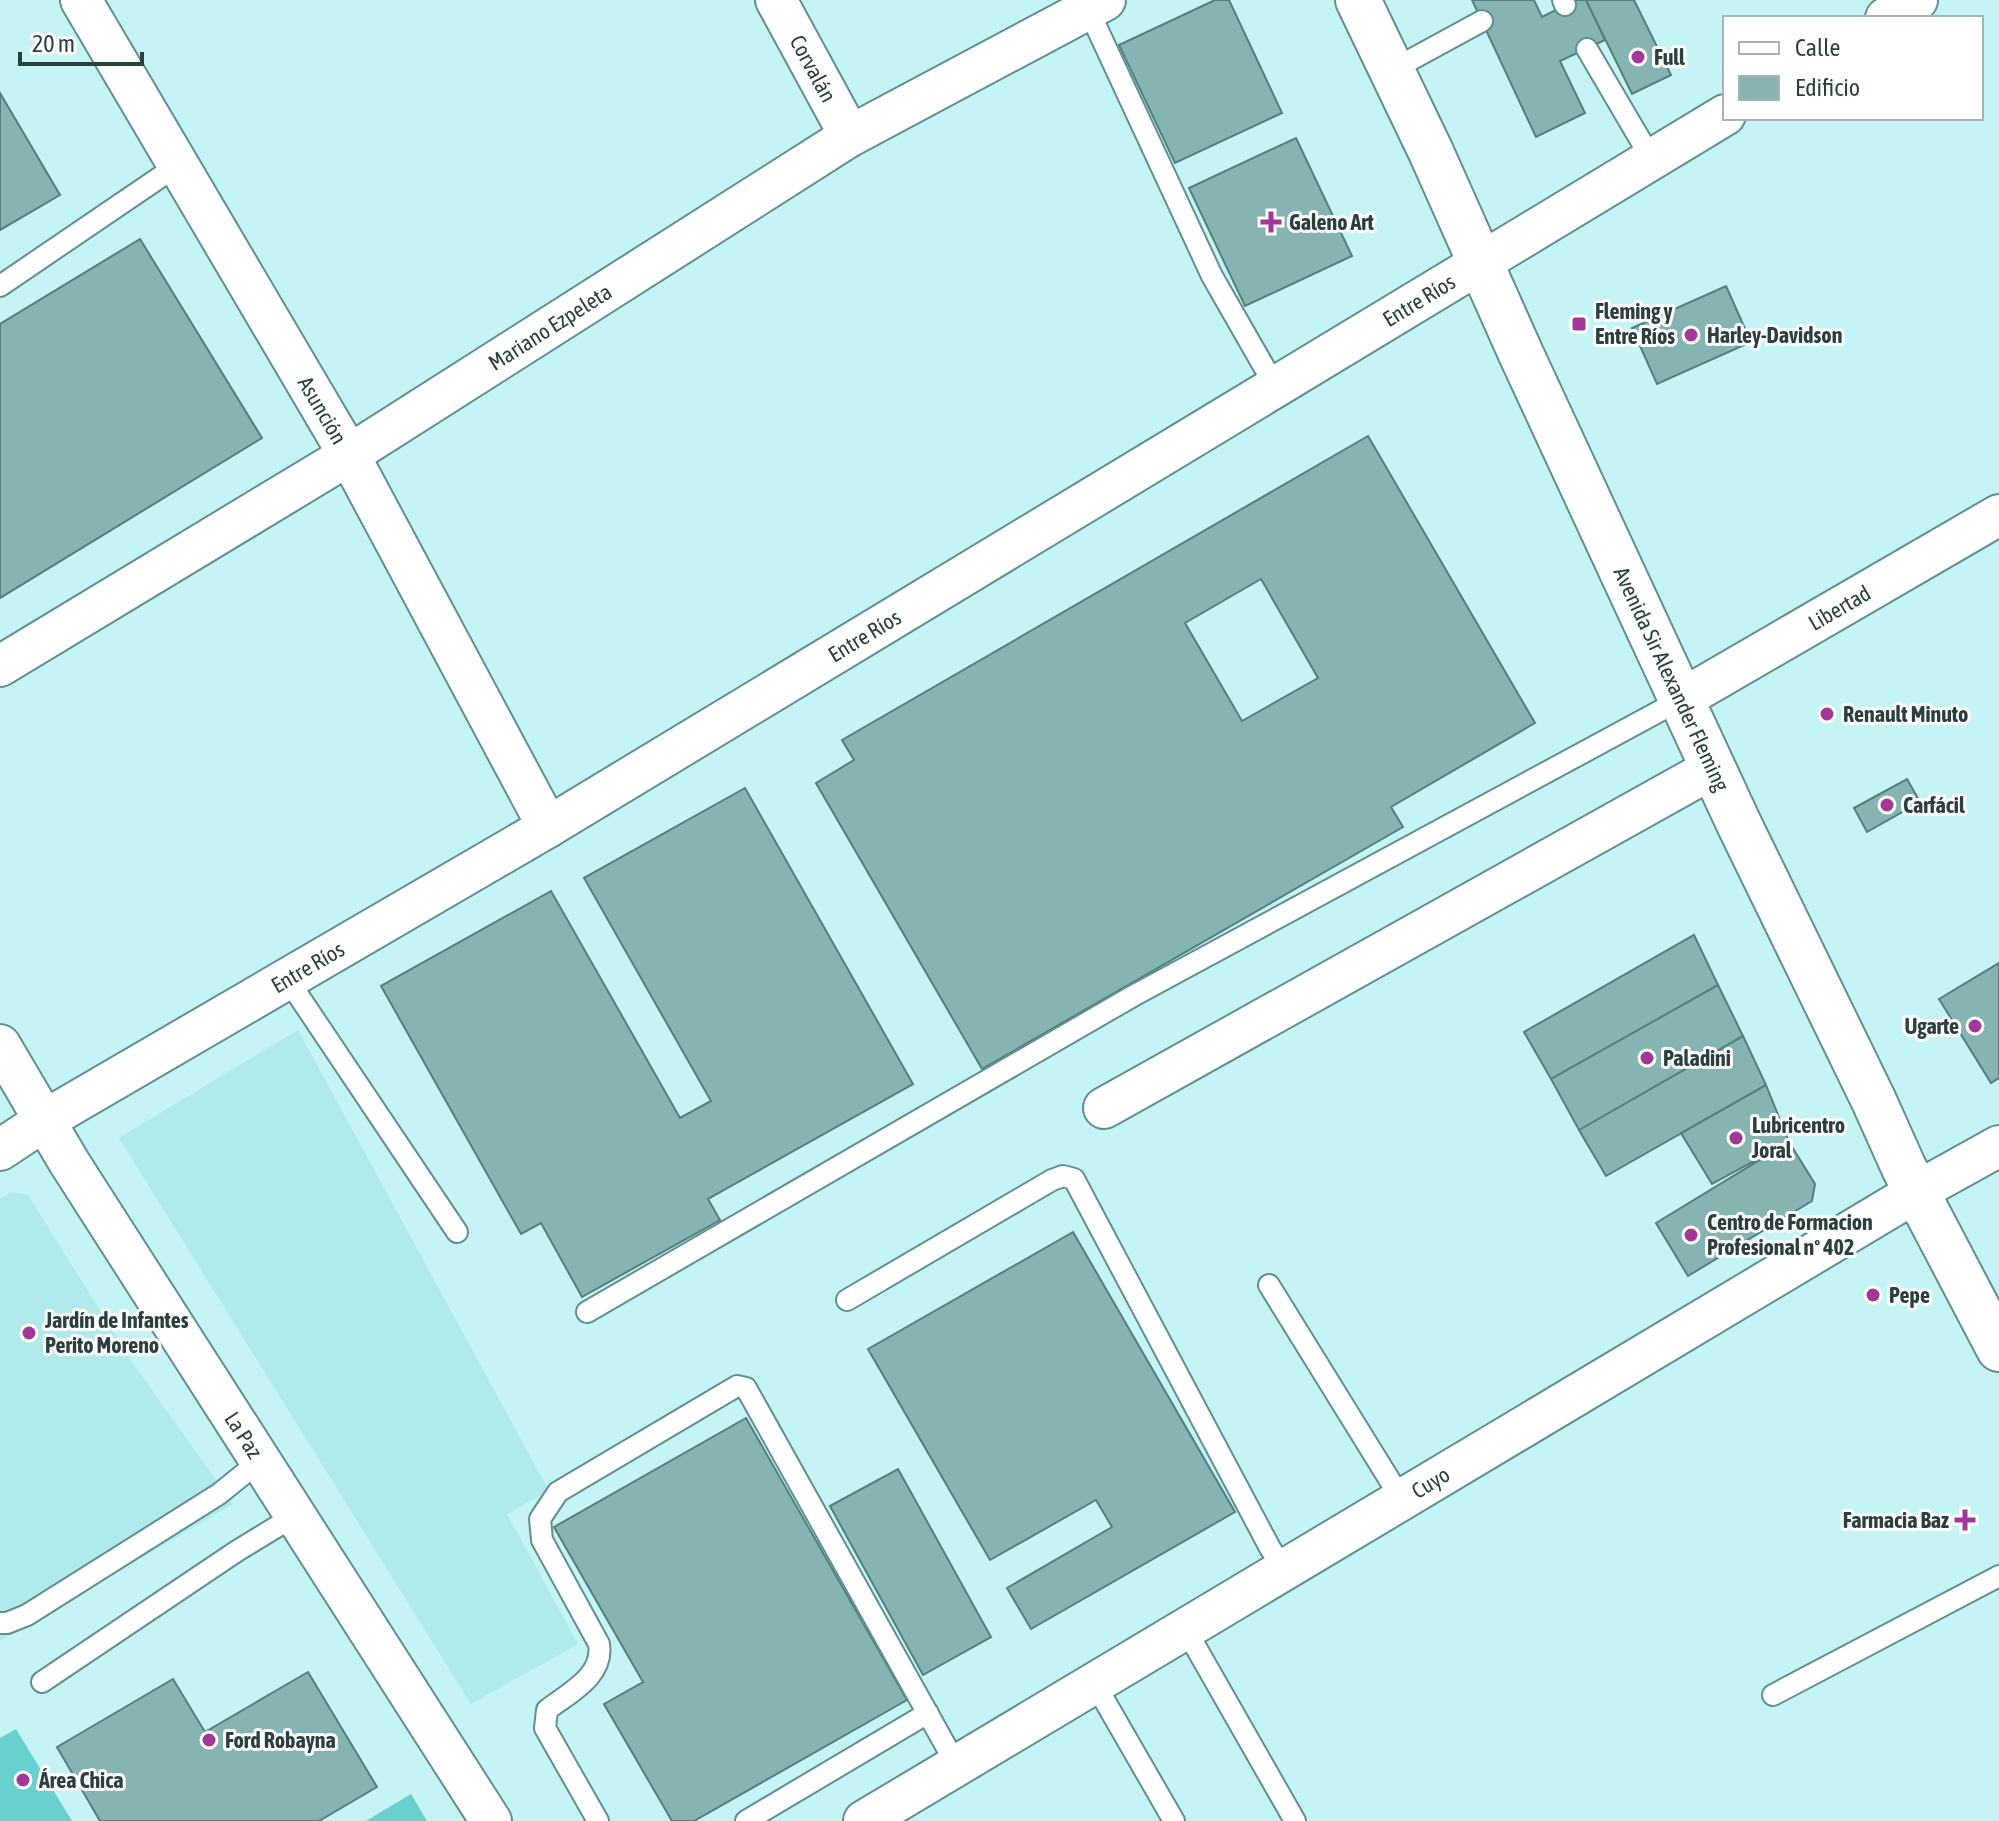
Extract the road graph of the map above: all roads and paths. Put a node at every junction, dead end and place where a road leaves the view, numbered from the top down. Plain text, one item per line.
1 (81, 0) edge
2 (776, 0) edge
3 (1358, 0) edge
4 (1917, 0) edge
5 (1096, 4) edge
6 (1889, 16) edge
7 (1482, 21) dead end
8 (1587, 49) dead end
9 (1392, 70) junction
10 (1723, 116) edge
11 (850, 136) junction
12 (1653, 158) junction
13 (178, 165) junction
14 (1481, 261) junction
15 (0, 286) edge
16 (1275, 386) junction
17 (349, 455) junction
18 (1999, 515) edge
19 (0, 666) edge
20 (1682, 699) junction
21 (1713, 768) junction
22 (548, 827) junction
23 (288, 980) junction
24 (0, 1045) edge
25 (1104, 1108) dead end
26 (45, 1120) junction
27 (1999, 1146) edge
28 (0, 1150) edge
29 (1918, 1191) junction
30 (457, 1232) dead end
31 (1269, 1285) dead end
32 (847, 1300) dead end
33 (587, 1312) dead end
34 (1999, 1349) edge
35 (261, 1460) junction
36 (1402, 1500) junction
37 (296, 1515) junction
38 (1284, 1570) junction
39 (1999, 1576) edge
40 (0, 1623) edge
41 (1186, 1630) junction
42 (42, 1682) dead end
43 (1095, 1684) junction
44 (1773, 1695) dead end
45 (928, 1713) junction
46 (957, 1766) junction
47 (491, 1821) edge
48 (598, 1821) edge
49 (746, 1821) edge
50 (864, 1821) edge
51 (1174, 1821) edge
52 (1295, 1821) edge

1 - 13 street, Asunción
2 - 11 street, Corvalán
3 - 9 main road, Avenida Sir Alexander Fleming
4 - 6 street
5 - 11 street, Mariano Ezpeleta
5 - 16 lane
7 - 9 lane
8 - 12 lane
9 - 14 main road, Avenida Sir Alexander Fleming
10 - 12 street, Entre Ríos
11 - 17 street, Mariano Ezpeleta
12 - 14 street, Entre Ríos
13 - 15 lane
13 - 17 street, Asunción
14 - 16 street, Entre Ríos
14 - 20 main road, Avenida Sir Alexander Fleming
16 - 22 street, Entre Ríos
17 - 19 street, Mariano Ezpeleta
17 - 22 street, Asunción
18 - 20 street, Libertad
20 - 21 main road, Avenida Sir Alexander Fleming
20 - 33 lane
21 - 25 street
21 - 29 main road, Avenida Sir Alexander Fleming
22 - 23 street, Entre Ríos
23 - 26 street, Entre Ríos
23 - 30 lane
24 - 26 street, La Paz
26 - 28 street, Entre Ríos
26 - 35 street, La Paz
27 - 29 street, Cuyo
29 - 34 main road, Avenida Sir Alexander Fleming
29 - 36 street, Cuyo
31 - 36 lane
32 - 38 lane
35 - 37 street, La Paz
35 - 40 lane
36 - 38 street, Cuyo
37 - 42 lane
37 - 47 street, La Paz
38 - 41 street, Cuyo
39 - 44 lane
41 - 43 street, Cuyo
41 - 52 lane
43 - 46 street, Cuyo
43 - 51 lane
45 - 46 lane
45 - 48 lane
45 - 49 lane
46 - 50 street, Cuyo

